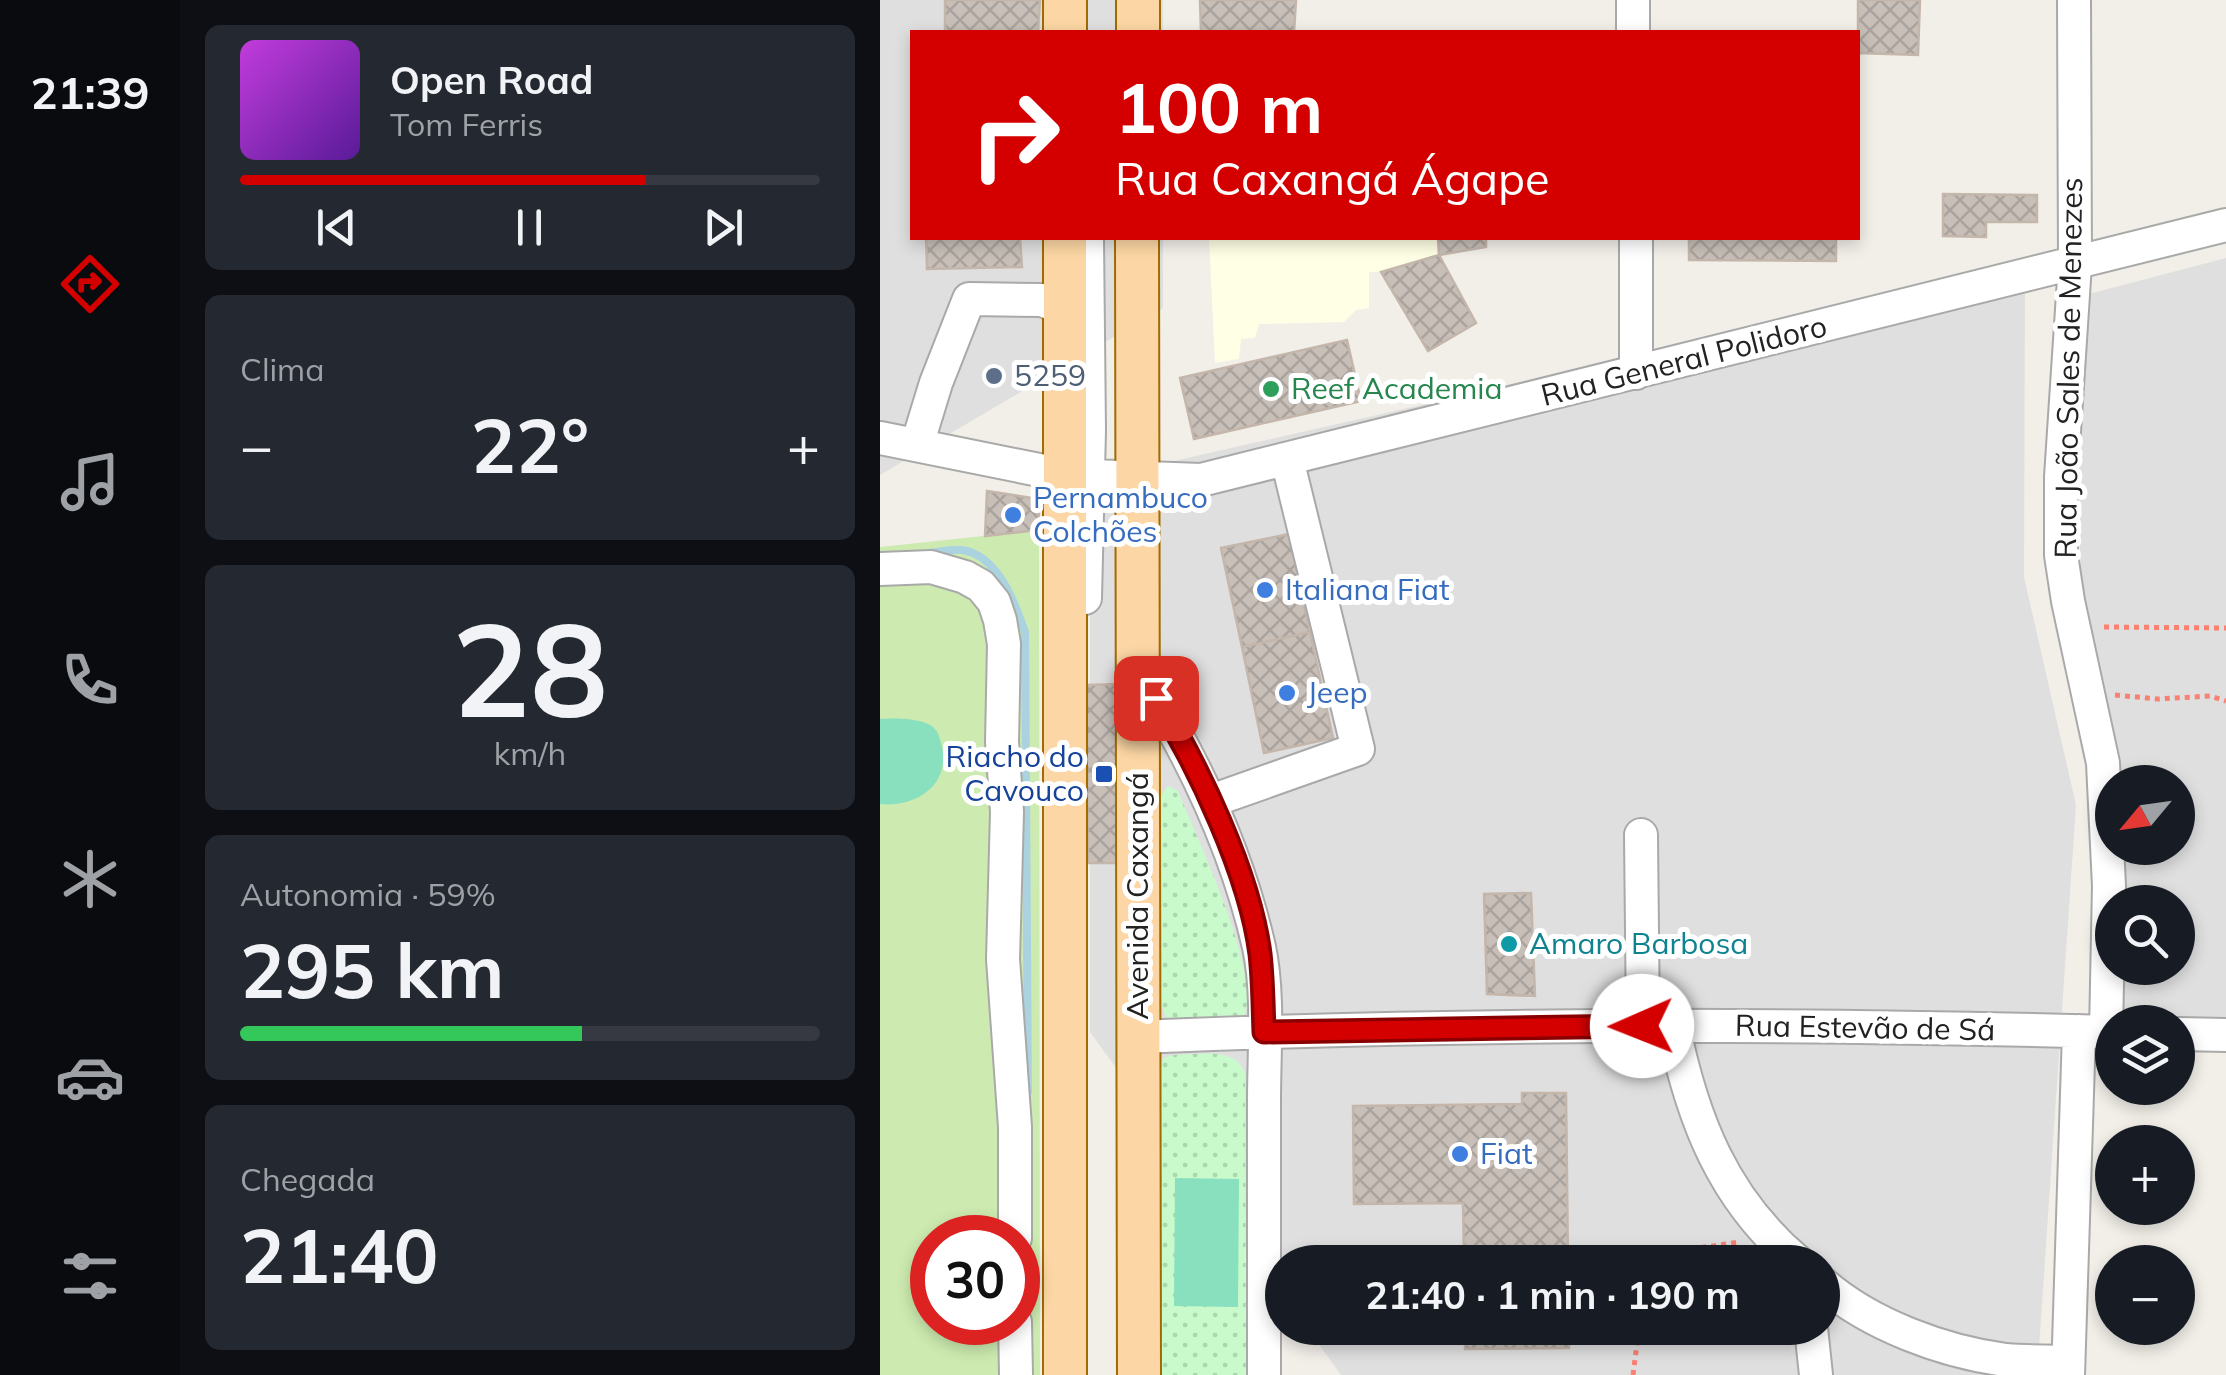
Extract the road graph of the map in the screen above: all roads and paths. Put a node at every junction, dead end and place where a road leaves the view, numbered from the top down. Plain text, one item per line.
1 (1066, 0) edge
2 (1085, 0) edge
3 (1123, 0) edge
4 (1138, 0) edge
5 (1633, 0) edge
6 (2074, 0) edge
7 (1066, 30) edge
8 (1085, 30) edge
9 (1123, 30) edge
10 (1138, 30) edge
11 (1633, 30) edge
12 (2226, 225) edge
13 (1065, 240) edge
14 (1087, 240) edge
15 (1123, 240) edge
16 (1138, 240) edge
17 (1636, 240) edge
18 (2075, 264) junction
19 (1065, 308) junction
20 (1636, 373) junction
21 (880, 438) edge
22 (917, 445) junction
23 (1287, 459) junction
24 (1076, 477) junction
25 (1132, 480) junction
26 (880, 569) edge
27 (2073, 626) junction
28 (2226, 628) edge
29 (1137, 668) junction
30 (2089, 696) junction
31 (2226, 701) edge
32 (1211, 801) junction
33 (1641, 835) dead end
34 (2100, 1005) edge
35 (1658, 1026) junction
36 (1264, 1032) junction
37 (2095, 1032) edge
38 (2195, 1034) edge
39 (2226, 1035) edge
40 (1138, 1037) junction
41 (2095, 1075) edge
42 (1015, 1215) edge
43 (1772, 1238) junction
44 (1721, 1245) edge
45 (1780, 1245) edge
46 (1840, 1297) edge
47 (1016, 1345) edge
48 (1637, 1345) edge
49 (1813, 1345) edge
50 (2068, 1369) edge
51 (1016, 1375) edge
52 (1065, 1375) edge
53 (1086, 1375) edge
54 (1124, 1375) edge
55 (1139, 1375) edge
56 (1264, 1375) edge
57 (1633, 1375) edge
58 (1816, 1375) edge

1 - 7 main road
2 - 8 street
3 - 9 street
4 - 10 main road
5 - 11 street
6 - 18 street, Rua João Sales de Menezes
12 - 18 street, Rua General Polidoro
13 - 19 main road
14 - 24 street
15 - 25 street
16 - 25 main road, Avenida Caxangá
17 - 20 street
18 - 20 street, Rua General Polidoro
18 - 27 street, Rua João Sales de Menezes
19 - 22 street
19 - 24 main road
20 - 23 street, Rua General Polidoro
21 - 22 street, Rua General Polidoro
22 - 24 street, Rua General Polidoro
23 - 25 street, Rua General Polidoro
23 - 32 street
24 - 25 street, Rua General Polidoro
24 - 52 main road
24 - 53 street
25 - 29 main road, Avenida Caxangá
25 - 54 street
26 - 42 street
27 - 28 path
27 - 30 street, Rua João Sales de Menezes
29 - 32 street
29 - 40 main road, Avenida Caxangá
30 - 31 path
30 - 34 street, Rua João Sales de Menezes
32 - 36 street
33 - 35 street
35 - 36 street, Rua Estevão de Sá
35 - 37 street, Rua Estevão de Sá
35 - 43 street
36 - 40 street, Rua Estevão de Sá
36 - 56 street
38 - 39 street
40 - 55 main road, Avenida Caxangá
41 - 50 street, Rua João Sales de Menezes
43 - 44 path
43 - 45 street
46 - 50 street
47 - 51 street
48 - 57 path
49 - 58 street

